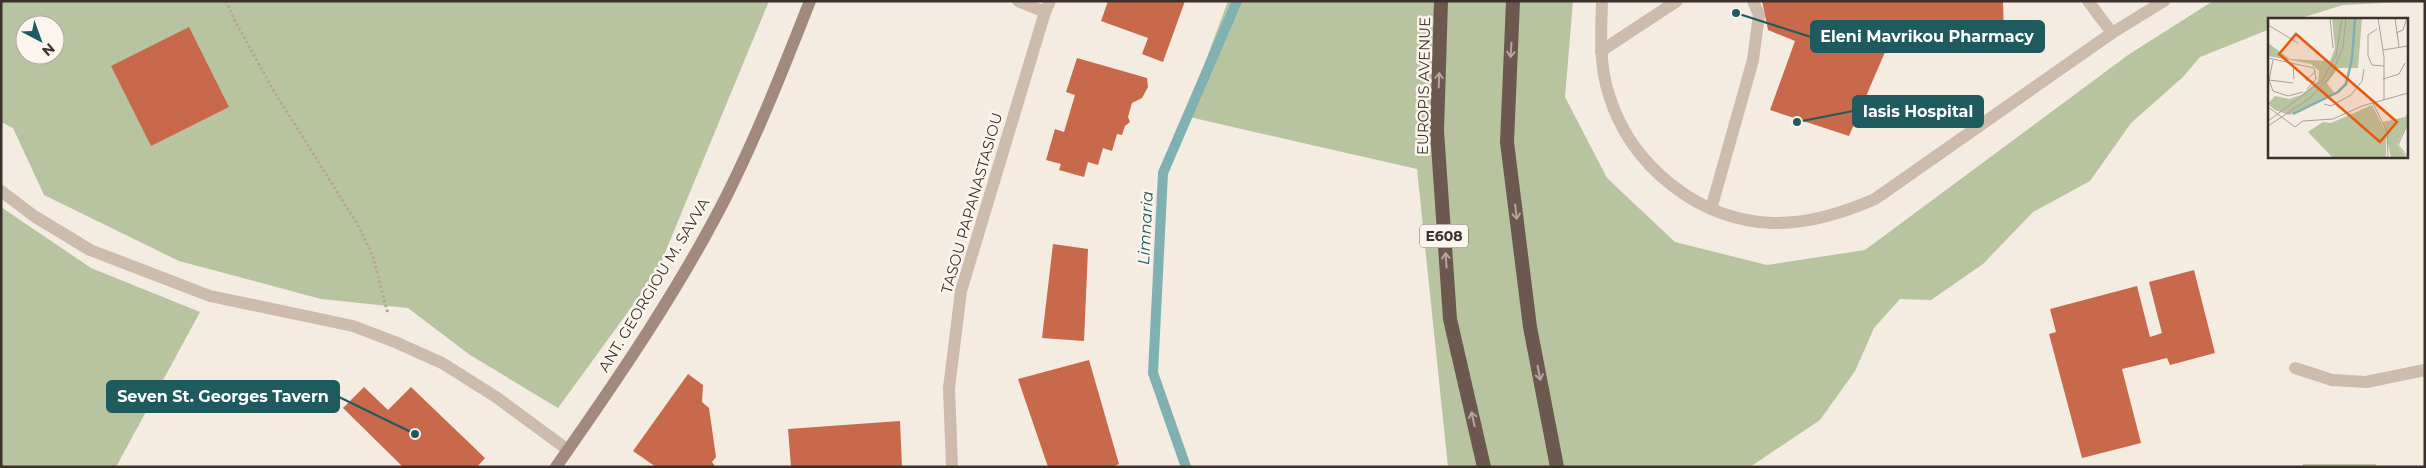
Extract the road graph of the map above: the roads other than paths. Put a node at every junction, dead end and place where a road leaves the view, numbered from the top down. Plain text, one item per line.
1 (810, 1) edge
2 (1018, 1) edge
3 (1442, 1) edge
4 (1513, 1) edge
5 (1602, 1) edge
6 (1677, 1) edge
7 (1753, 1) edge
8 (2088, 1) edge
9 (2164, 1) edge
10 (1048, 7) edge
11 (2112, 33) junction
12 (1601, 51) junction
13 (1, 191) edge
14 (1711, 209) junction
15 (2295, 368) dead end
16 (2425, 370) edge
17 (568, 450) junction
18 (556, 467) edge
19 (952, 467) edge
20 (1484, 467) edge
21 (1557, 467) edge

1 - 17 main road, ANT. GEORGIOU M. SAVVA
2 - 10 street, TASOU PAPANASTASIOU
20 -> 3 highway, EUROPIS AVENUE / E608
4 -> 21 highway
5 - 12 street
6 - 12 street
7 - 14 street
8 - 11 street
9 - 11 street
10 - 19 street, TASOU PAPANASTASIOU
11 - 14 street
12 - 14 street
13 - 17 street
15 - 16 street
17 - 18 main road, ANT. GEORGIOU M. SAVVA

